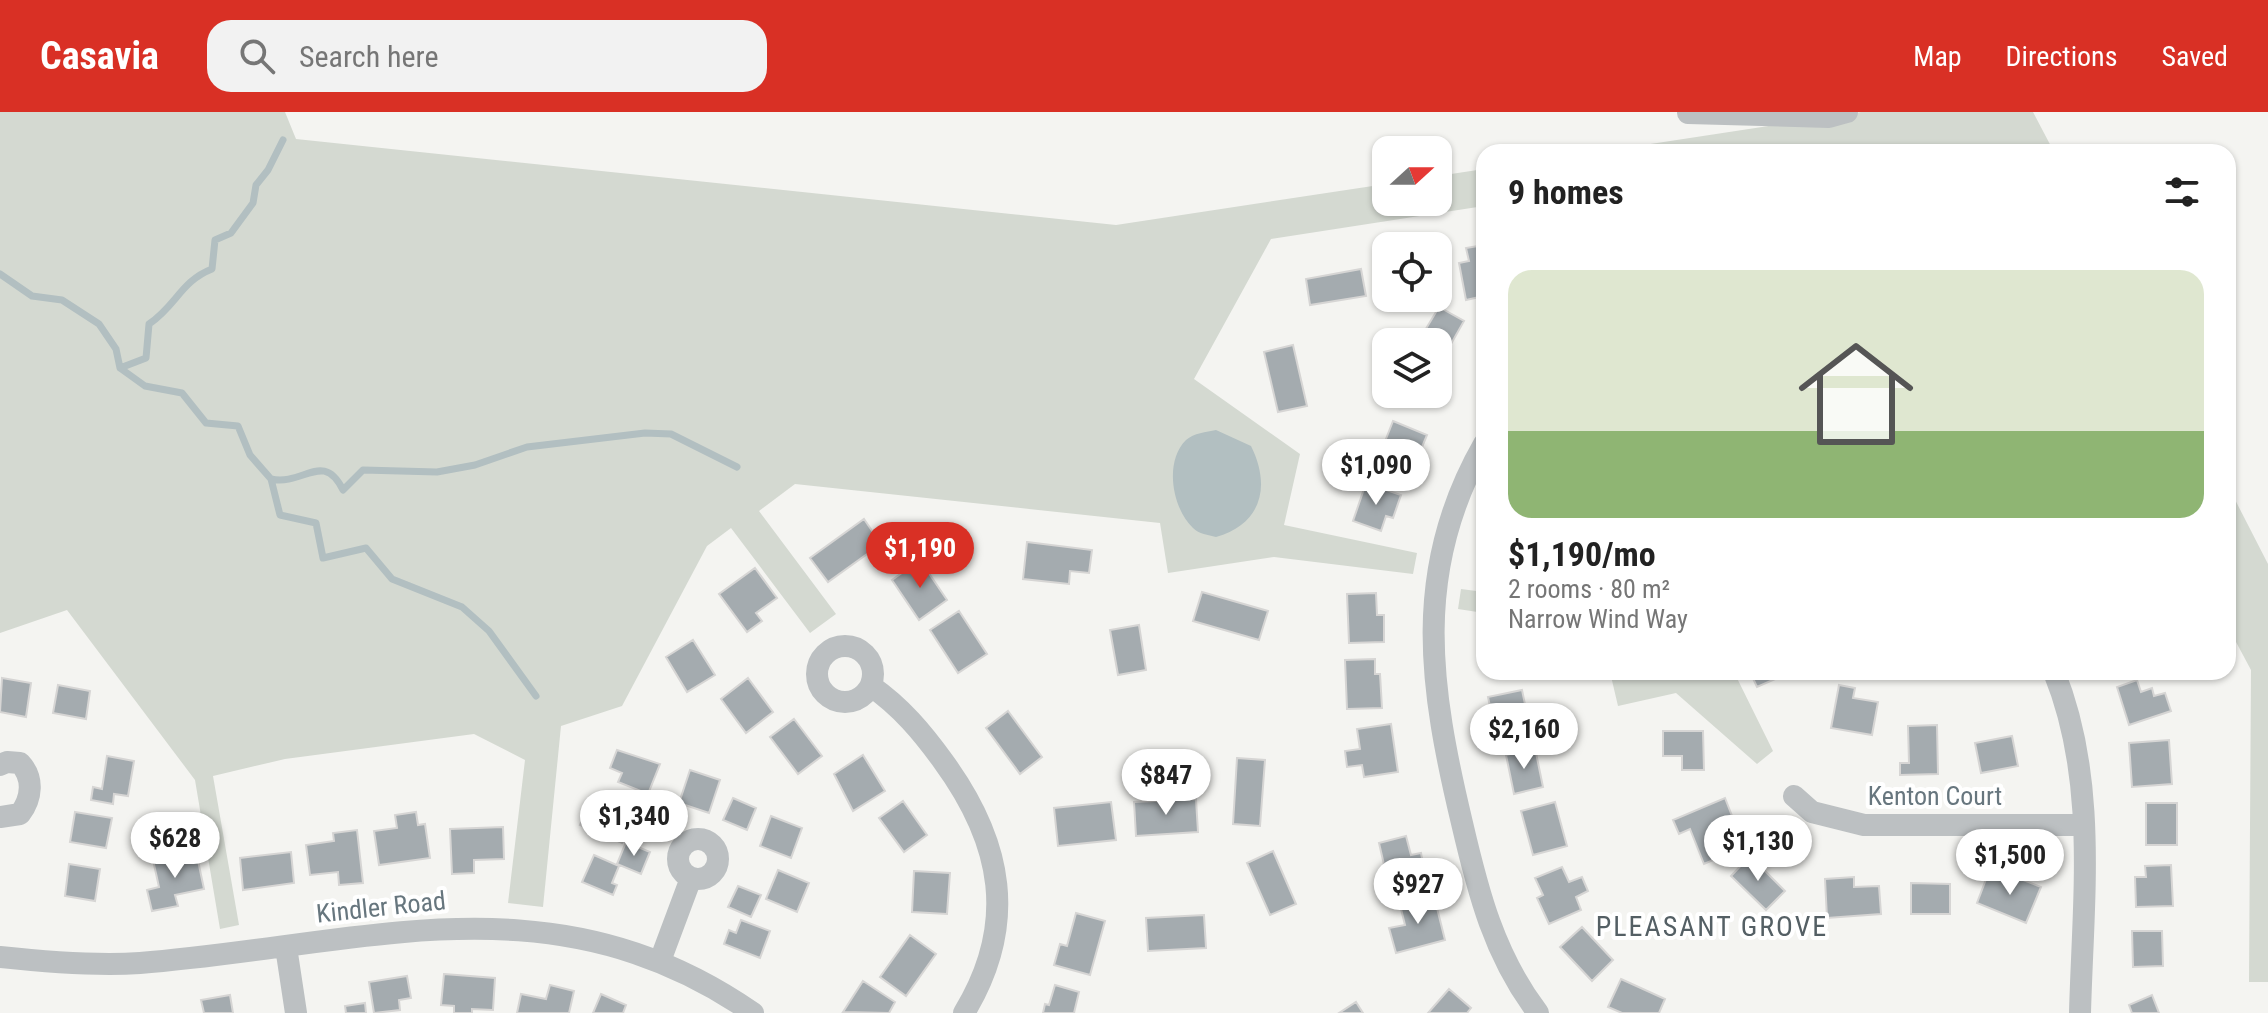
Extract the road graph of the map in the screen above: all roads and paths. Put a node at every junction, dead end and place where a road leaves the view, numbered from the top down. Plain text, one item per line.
1 (1847, 112) edge
2 (1688, 113) edge
3 (1476, 462) edge
4 (2057, 680) edge
5 (871, 686) dead end
6 (0, 765) edge
7 (1794, 796) dead end
8 (0, 817) edge
9 (2084, 825) junction
10 (691, 878) dead end
11 (286, 947) junction
12 (0, 957) edge
13 (660, 961) junction
14 (296, 1013) edge
15 (753, 1013) edge
16 (964, 1013) edge
17 (1538, 1013) edge
18 (2080, 1013) edge

1 - 2 street
3 - 17 street
4 - 9 street
5 - 16 street
6 - 8 street
7 - 9 street, Kenton Court
9 - 18 street
10 - 13 street
11 - 12 street, Kindler Road
11 - 13 street, Kindler Road
11 - 14 street
13 - 15 street, Kindler Road

